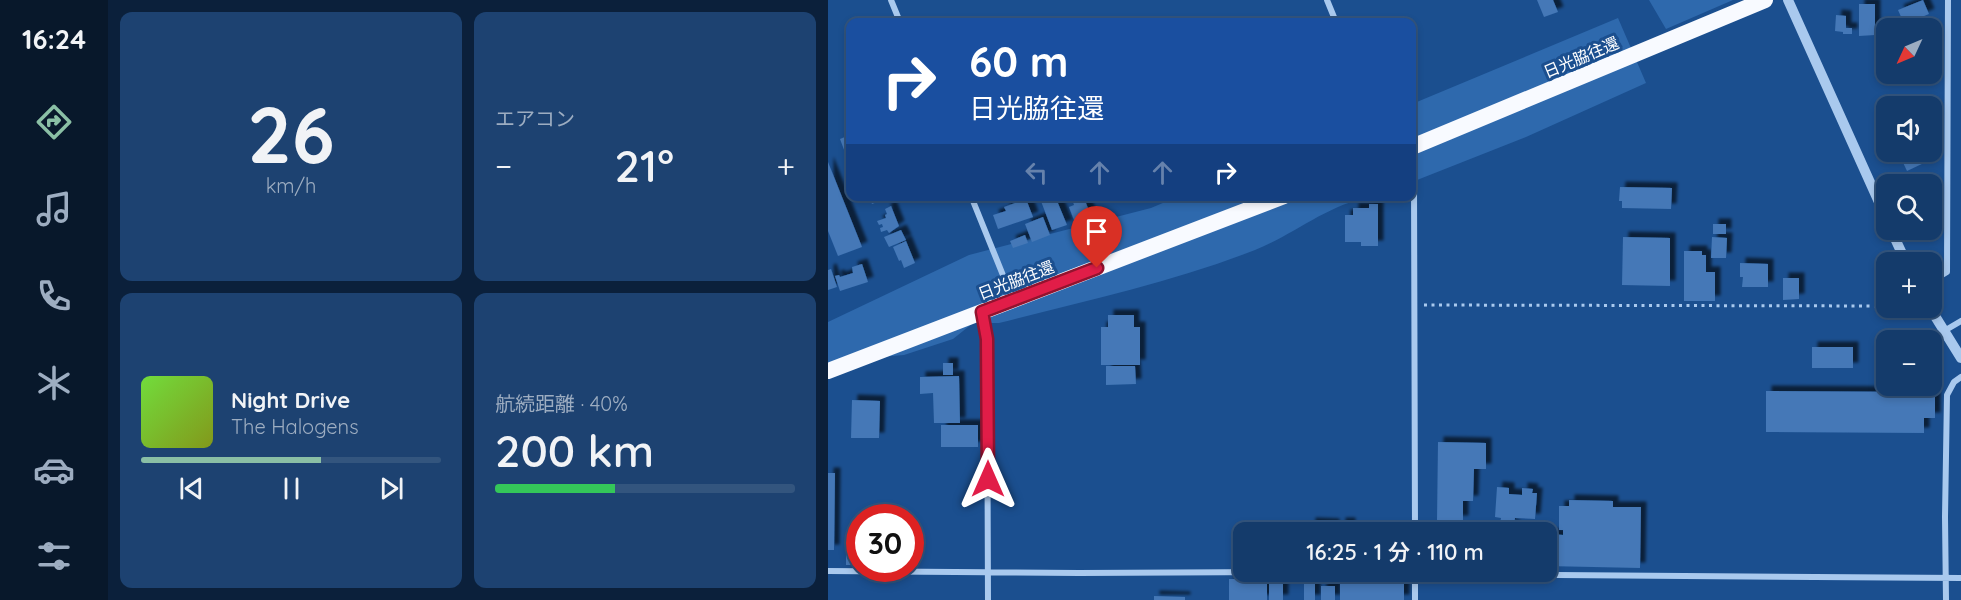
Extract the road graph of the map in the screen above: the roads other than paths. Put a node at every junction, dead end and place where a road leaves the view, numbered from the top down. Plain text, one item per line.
1 (891, 0) edge
2 (1327, 0) edge
3 (1765, 0) edge
4 (1788, 0) edge
5 (1948, 0) edge
6 (898, 18) edge
7 (1334, 18) edge
8 (1416, 145) edge
9 (1876, 196) edge
10 (973, 201) edge
11 (1271, 201) edge
12 (1414, 201) edge
13 (1942, 275) edge
14 (1014, 300) junction
15 (982, 312) junction
16 (1936, 318) edge
17 (1961, 321) edge
18 (1944, 331) junction
19 (1961, 358) edge
20 (828, 370) edge
21 (1961, 377) edge
22 (1415, 522) edge
23 (828, 571) edge
24 (1233, 572) edge
25 (988, 573) junction
26 (1557, 574) edge
27 (1946, 578) junction
28 (1961, 578) edge
29 (1415, 582) edge
30 (988, 600) edge
31 (1415, 600) edge
32 (1946, 600) edge

1 - 6 street
2 - 7 street
3 - 8 highway, 日光脇往還
4 - 9 street
5 - 13 street
10 - 14 street
11 - 14 highway, 日光脇往還
12 - 22 street
14 - 15 highway, 日光脇往還
15 - 20 highway, 日光脇往還
15 - 25 street
16 - 18 street
17 - 18 street
18 - 19 street
21 - 27 street
23 - 25 street
24 - 25 street
25 - 30 street
26 - 27 street
27 - 28 street
27 - 32 street
29 - 31 street

